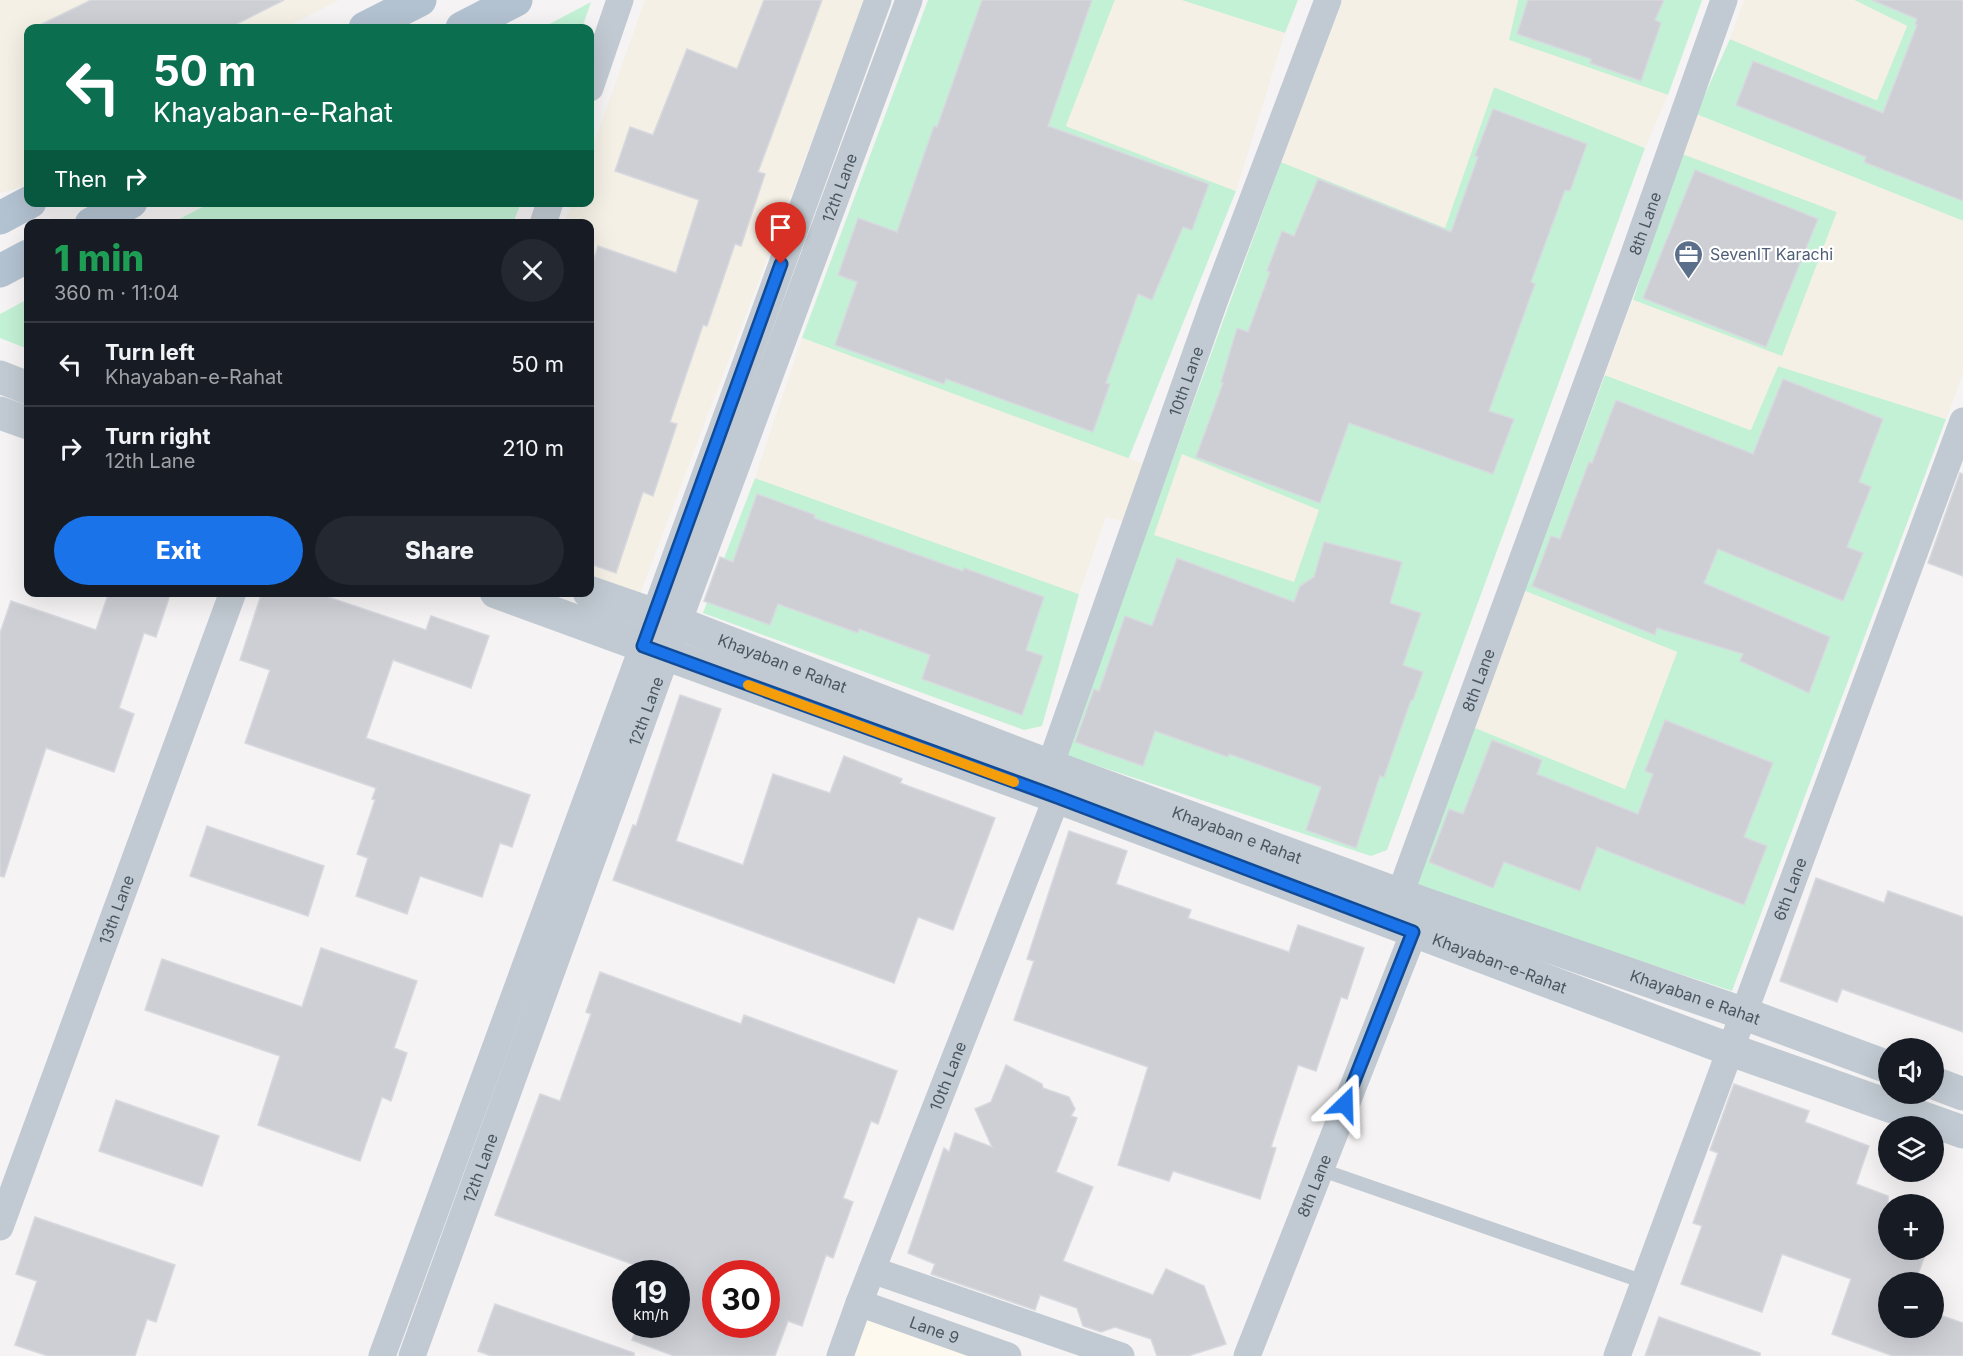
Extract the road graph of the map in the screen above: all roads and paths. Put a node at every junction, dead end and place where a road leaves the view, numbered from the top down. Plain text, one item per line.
1 (420, 0) edge
2 (516, 0) edge
3 (620, 0) edge
4 (878, 0) edge
5 (909, 0) edge
6 (1328, 0) edge
7 (1724, 0) edge
8 (373, 24) edge
9 (470, 24) edge
10 (594, 76) edge
11 (24, 205) edge
12 (122, 207) edge
13 (0, 218) edge
14 (100, 219) edge
15 (0, 377) edge
16 (24, 386) edge
17 (0, 413) edge
18 (24, 422) edge
19 (1963, 422) edge
20 (594, 594) edge
21 (231, 597) edge
22 (509, 597) edge
23 (665, 619) junction
24 (655, 651) junction
25 (1054, 782) junction
26 (1400, 894) junction
27 (1413, 932) junction
28 (1745, 1014) junction
29 (1731, 1050) junction
30 (1878, 1063) edge
31 (1944, 1087) edge
32 (1963, 1094) edge
33 (1963, 1132) edge
34 (1319, 1169) junction
35 (0, 1227) edge
36 (872, 1270) junction
37 (1644, 1282) junction
38 (859, 1302) junction
39 (952, 1347) edge
40 (381, 1356) edge
41 (412, 1356) edge
42 (840, 1356) edge
43 (1008, 1356) edge
44 (1121, 1356) edge
45 (1247, 1356) edge
46 (1617, 1356) edge

1 - 8 main road
2 - 9 main road
3 - 10 street
4 - 23 street, 12th Lane
5 - 23 street, 12th Lane
6 - 25 street, 10th Lane
7 - 26 street, 8th Lane
11 - 13 main road
12 - 14 main road
15 - 16 street
17 - 18 street
19 - 28 street, 6th Lane
20 - 23 street, Khayaban e Rahat
21 - 35 street, 13th Lane
22 - 24 street, Khayaban-e-Rahat
23 - 24 street, 12th Lane
23 - 25 street, Khayaban e Rahat
24 - 25 street, Khayaban-e-Rahat
24 - 40 street, 12th Lane
24 - 41 street, 12th Lane
25 - 26 street, Khayaban e Rahat
25 - 27 street, Khayaban-e-Rahat
25 - 36 street, 10th Lane
26 - 27 street
26 - 28 street, Khayaban e Rahat
27 - 29 street, Khayaban-e-Rahat
27 - 34 street, 8th Lane
28 - 29 street, 6th Lane
28 - 30 street, Khayaban e Rahat
29 - 33 street, Khayaban-e-Rahat
29 - 37 street, 6th Lane
31 - 32 street
34 - 37 lane
34 - 45 street, 8th Lane
36 - 38 street, 10th Lane
36 - 44 street
37 - 46 street, 6th Lane
38 - 39 street, Lane 9
38 - 42 street, 10th Lane
39 - 43 street, Lane 9

